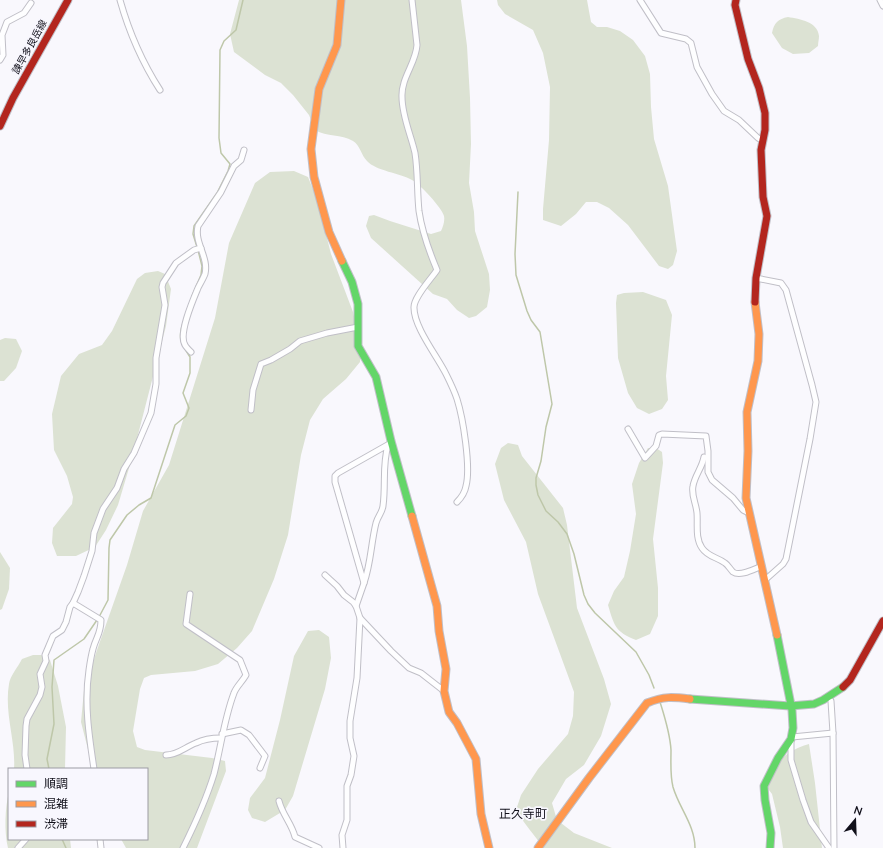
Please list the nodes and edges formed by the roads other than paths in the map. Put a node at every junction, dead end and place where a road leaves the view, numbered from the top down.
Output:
1 (68, 0) edge
2 (120, 0) edge
3 (341, 0) edge
4 (412, 0) edge
5 (640, 0) edge
6 (736, 0) edge
7 (880, 0) edge
8 (31, 3) dead end
9 (883, 6) edge
10 (0, 60) edge
11 (160, 90) dead end
12 (0, 126) edge
13 (762, 140) junction
14 (244, 150) dead end
15 (201, 248) junction
16 (756, 278) junction
17 (358, 327) junction
18 (191, 352) dead end
19 (251, 410) dead end
20 (628, 429) dead end
21 (390, 444) junction
22 (707, 445) junction
23 (697, 456) dead end
24 (704, 457) junction
25 (457, 502) dead end
26 (749, 513) junction
27 (762, 566) junction
28 (325, 575) dead end
29 (765, 580) junction
30 (364, 583) junction
31 (190, 594) dead end
32 (73, 603) junction
33 (356, 606) junction
34 (360, 618) junction
35 (883, 621) edge
36 (444, 691) junction
37 (831, 701) dead end
38 (790, 706) junction
39 (833, 733) junction
40 (221, 736) junction
41 (792, 738) junction
42 (166, 755) dead end
43 (27, 768) edge
44 (94, 768) edge
45 (260, 768) dead end
46 (279, 801) dead end
47 (25, 840) edge
48 (18, 848) edge
49 (183, 848) edge
50 (319, 848) edge
51 (343, 848) edge
52 (488, 848) edge
53 (538, 848) edge
54 (770, 848) edge
55 (829, 848) edge
56 (834, 848) edge

1 - 12 street, 諫早多良岳線
2 - 11 street
3 - 17 street
4 - 25 street
5 - 13 street
6 - 13 street
7 - 9 street
8 - 10 street
13 - 16 street
14 - 15 street
15 - 18 street
15 - 32 street
16 - 26 street
16 - 29 street
17 - 19 street
17 - 21 street
20 - 22 street
21 - 30 street
21 - 30 street
21 - 36 street
22 - 24 street
22 - 26 street
23 - 24 street
24 - 27 street
26 - 27 street
27 - 29 street
28 - 33 street
29 - 38 street
30 - 33 street
31 - 40 street
32 - 43 street
32 - 44 street
33 - 34 street
34 - 36 street
34 - 51 street
35 - 38 street
36 - 52 street
37 - 39 street
38 - 41 street
38 - 53 street
39 - 41 street
39 - 56 street
40 - 42 street
40 - 45 street
40 - 49 street
41 - 54 street
41 - 55 street
46 - 50 street
47 - 48 street

